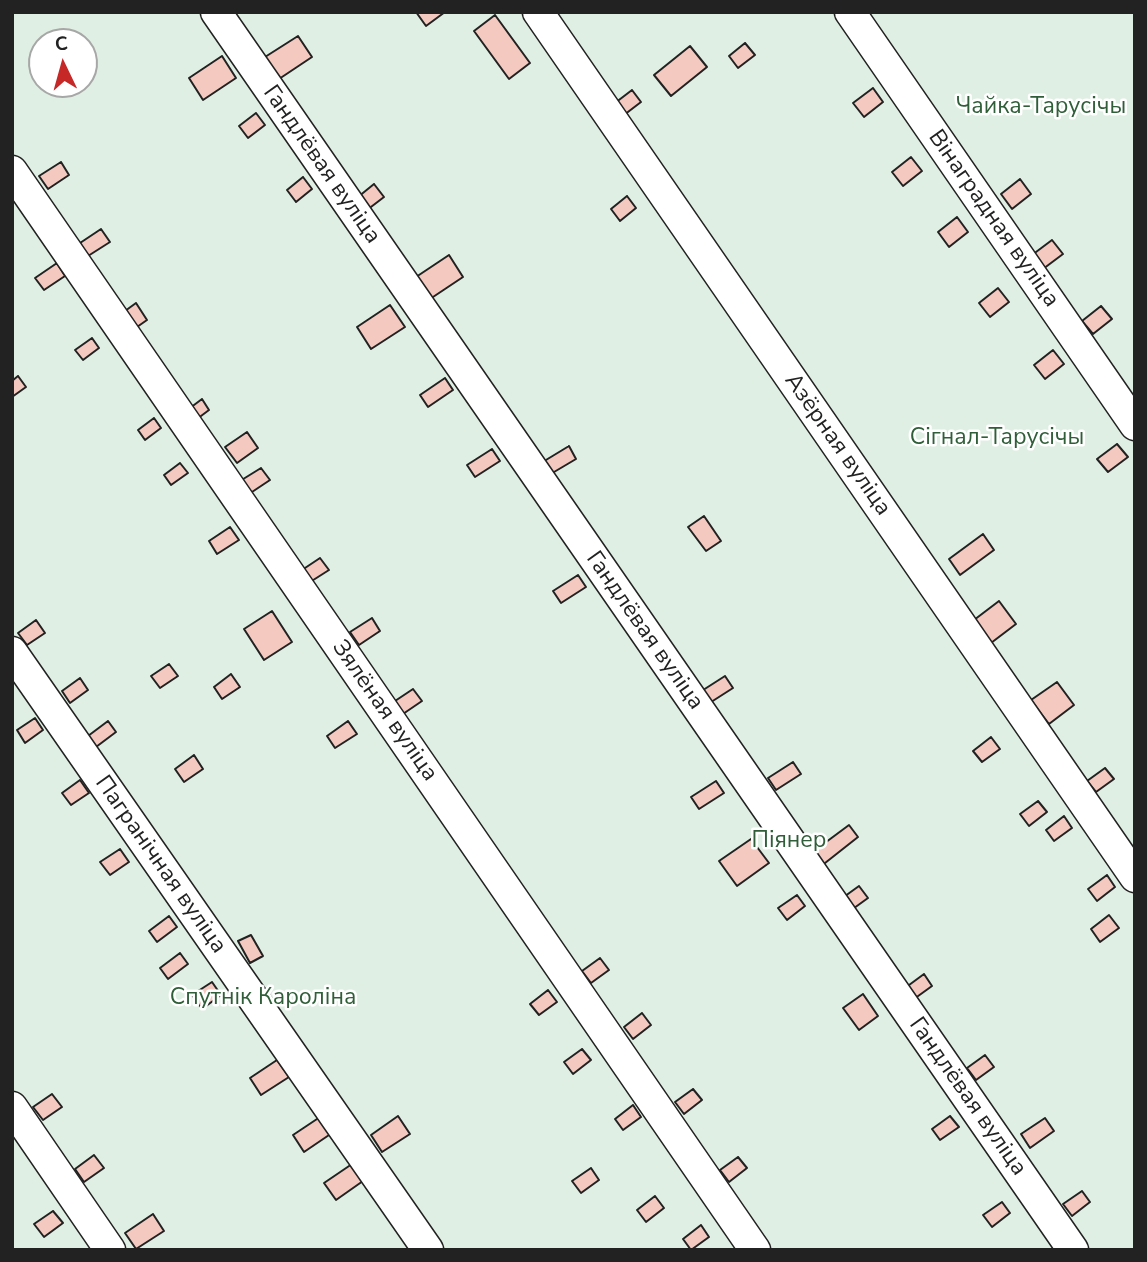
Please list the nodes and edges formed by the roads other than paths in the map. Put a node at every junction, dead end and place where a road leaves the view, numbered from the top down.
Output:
1 (216, 12) edge
2 (538, 12) edge
3 (850, 12) edge
4 (12, 171) edge
5 (1135, 425) edge
6 (12, 652) edge
7 (1135, 877) edge
8 (12, 1107) edge
9 (110, 1250) edge
10 (428, 1250) edge
11 (755, 1250) edge
12 (1073, 1250) edge

1 - 12 street, Гандлёвая вуліца
2 - 7 street, Азёрная вуліца
3 - 5 street, Вінаградная вуліца
4 - 11 street, Зялёная вуліца
6 - 10 street, Пагранічная вуліца
8 - 9 street

